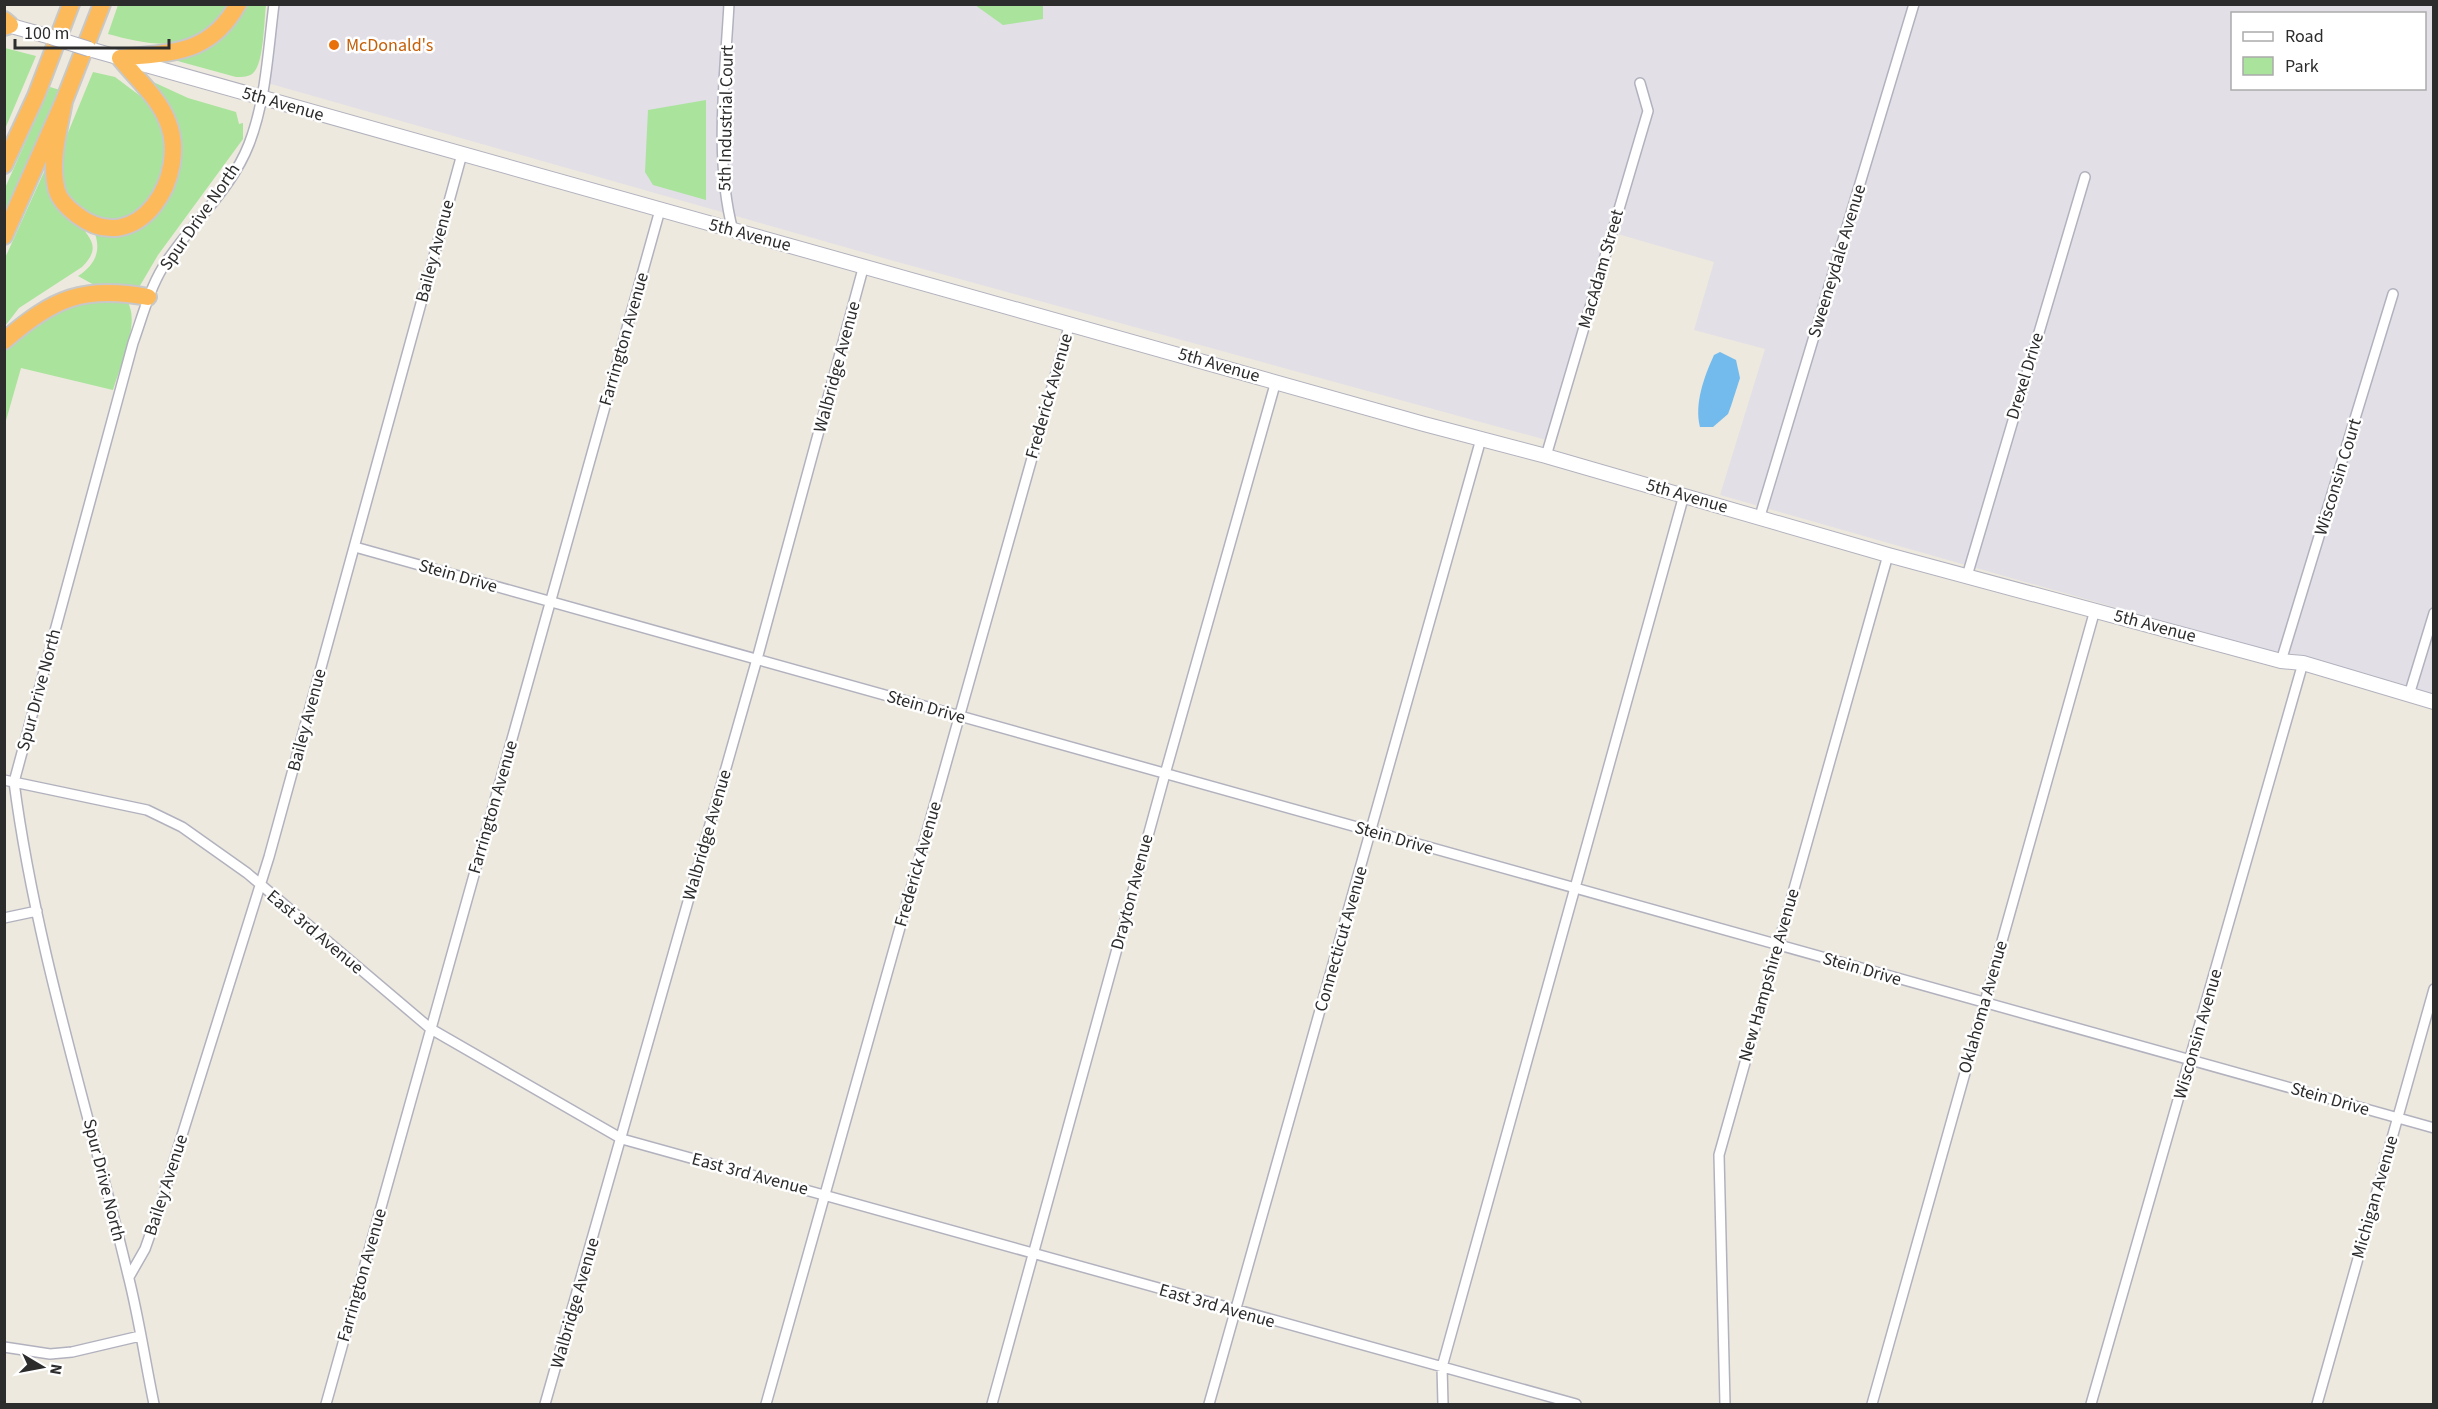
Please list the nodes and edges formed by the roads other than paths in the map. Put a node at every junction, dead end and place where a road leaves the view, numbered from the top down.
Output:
1 (102, 4) edge
2 (238, 4) edge
3 (274, 4) edge
4 (729, 4) edge
5 (1914, 4) edge
6 (69, 8) edge
7 (6, 24) edge
8 (120, 58) junction
9 (1640, 82) dead end
10 (36, 96) junction
11 (262, 98) junction
12 (64, 101) junction
13 (4, 140) edge
14 (462, 154) junction
15 (4, 165) edge
16 (2085, 177) dead end
17 (660, 210) junction
18 (733, 231) junction
19 (4, 236) edge
20 (864, 265) junction
21 (2393, 294) dead end
22 (148, 297) junction
23 (1070, 323) junction
24 (4, 341) edge
25 (1276, 381) junction
26 (1481, 439) junction
27 (1546, 456) junction
28 (1684, 495) junction
29 (1760, 516) junction
30 (355, 547) junction
31 (1888, 555) junction
32 (1967, 576) junction
33 (550, 603) junction
34 (2095, 610) junction
35 (2433, 613) edge
36 (757, 659) junction
37 (2281, 661) junction
38 (2303, 663) junction
39 (2409, 695) junction
40 (2433, 702) edge
41 (959, 716) junction
42 (1165, 774) junction
43 (9, 781) edge
44 (1372, 832) junction
45 (261, 885) junction
46 (1574, 889) junction
47 (37, 911) junction
48 (4, 918) edge
49 (1778, 946) junction
50 (2433, 989) edge
51 (1984, 1004) junction
52 (431, 1029) junction
53 (2190, 1061) junction
54 (2398, 1118) junction
55 (2433, 1128) edge
56 (622, 1139) junction
57 (826, 1195) junction
58 (1033, 1255) junction
59 (129, 1277) junction
60 (1235, 1310) junction
61 (141, 1336) junction
62 (4, 1347) edge
63 (1442, 1367) junction
64 (154, 1404) edge
65 (326, 1404) edge
66 (545, 1404) edge
67 (766, 1404) edge
68 (992, 1404) edge
69 (1209, 1404) edge
70 (1443, 1404) edge
71 (1576, 1404) edge
72 (1725, 1404) edge
73 (1872, 1404) edge
74 (2091, 1404) edge
75 (2317, 1404) edge

1 - 12 highway
2 - 8 highway
3 - 11 street, Spur Drive North
4 - 18 street, 5th Industrial Court
5 - 29 street, Sweeneydale Avenue
6 - 10 highway
7 - 8 main road, 5th Avenue, bridge
8 - 11 main road, 5th Avenue
8 - 12 highway
9 - 27 street, MacAdam Street
10 - 13 highway
10 - 15 highway
11 - 14 main road, 5th Avenue
11 - 22 street, Spur Drive North
12 - 19 highway
14 - 17 main road, 5th Avenue
14 - 30 street, Bailey Avenue
16 - 32 street, Drexel Drive
17 - 18 main road, 5th Avenue
17 - 33 street, Farrington Avenue
18 - 20 main road, 5th Avenue
20 - 23 main road, 5th Avenue
20 - 36 street, Walbridge Avenue
21 - 37 street, Wisconsin Court
22 - 24 highway
22 - 43 street, Spur Drive North
23 - 25 main road, 5th Avenue
23 - 41 street, Frederick Avenue
25 - 26 main road, 5th Avenue
25 - 42 street, Drayton Avenue
26 - 27 main road, 5th Avenue
26 - 44 street, Connecticut Avenue
27 - 28 main road, 5th Avenue
28 - 29 main road, 5th Avenue
28 - 46 street
29 - 31 main road, 5th Avenue
30 - 33 street, Stein Drive
30 - 45 street, Bailey Avenue
31 - 32 main road, 5th Avenue
31 - 49 street, New Hampshire Avenue
32 - 34 main road, 5th Avenue
33 - 36 street, Stein Drive
33 - 52 street, Farrington Avenue
34 - 37 main road, 5th Avenue
34 - 51 street, Oklahoma Avenue
35 - 39 street
36 - 41 street, Stein Drive
36 - 56 street, Walbridge Avenue
37 - 38 main road, 5th Avenue
38 - 39 main road, 5th Avenue
38 - 53 street, Wisconsin Avenue
39 - 40 main road, 5th Avenue
41 - 42 street, Stein Drive
41 - 57 street, Frederick Avenue
42 - 44 street, Stein Drive
42 - 58 street, Drayton Avenue
43 - 45 street, East 3rd Avenue
43 - 47 street, Spur Drive North
44 - 46 street, Stein Drive
44 - 60 street, Connecticut Avenue
45 - 52 street, East 3rd Avenue
45 - 59 street, Bailey Avenue
46 - 49 street, Stein Drive
46 - 63 street
47 - 48 street
47 - 59 street, Spur Drive North
49 - 51 street, Stein Drive
49 - 72 street, New Hampshire Avenue
50 - 54 street, Michigan Avenue
51 - 53 street, Stein Drive
51 - 73 street, Oklahoma Avenue
52 - 56 street, East 3rd Avenue
52 - 65 street, Farrington Avenue
53 - 54 street, Stein Drive
53 - 74 street, Wisconsin Avenue
54 - 55 street, Stein Drive
54 - 75 street, Michigan Avenue
56 - 57 street, East 3rd Avenue
56 - 66 street, Walbridge Avenue
57 - 58 street, East 3rd Avenue
57 - 67 street, Frederick Avenue
58 - 60 street, East 3rd Avenue
58 - 68 street, Drayton Avenue
59 - 61 street, Spur Drive North
60 - 63 street, East 3rd Avenue
60 - 69 street, Connecticut Avenue
61 - 62 street
61 - 64 street, Spur Drive North
63 - 70 street
63 - 71 street, East 3rd Avenue

